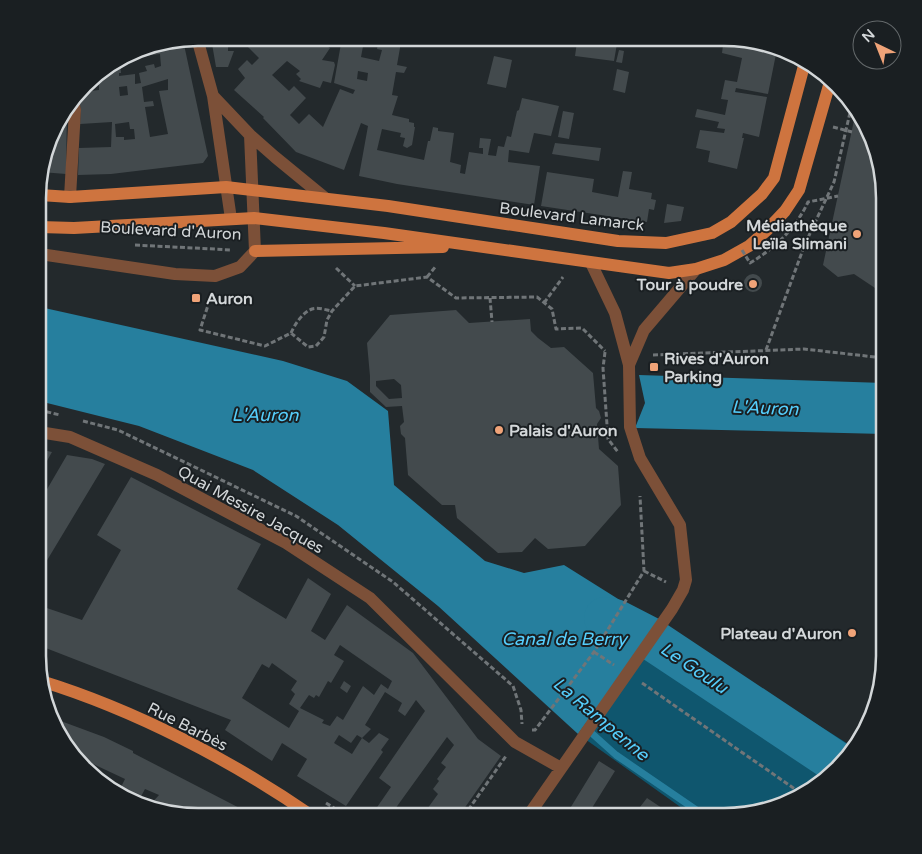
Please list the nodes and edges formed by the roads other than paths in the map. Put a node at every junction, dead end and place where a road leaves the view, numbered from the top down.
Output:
1 (199, 47) edge
2 (803, 69) edge
3 (828, 89) edge
4 (213, 96) junction
5 (75, 110) edge
6 (250, 135) junction
7 (226, 187) junction
8 (253, 190) junction
9 (46, 195) edge
10 (70, 197) junction
11 (324, 198) junction
12 (232, 218) junction
13 (254, 218) junction
14 (46, 226) edge
15 (478, 246) junction
16 (255, 251) junction
17 (46, 255) edge
18 (591, 263) junction
19 (696, 269) junction
20 (629, 365) junction
21 (47, 433) edge
22 (49, 683) edge
23 (560, 768) junction
24 (534, 807) edge
25 (300, 808) edge

1 - 4 street
2 - 11 main road, Boulevard Lamarck
3 - 19 main road
4 - 6 street
4 - 7 street
5 - 10 street
6 - 8 street
6 - 11 street
7 - 8 main road, Boulevard Lamarck
7 - 10 main road, Boulevard d'Auron
7 - 12 street
8 - 11 main road, Boulevard Lamarck
8 - 13 street
9 - 10 main road, Boulevard d'Auron
12 - 13 main road, Boulevard d'Auron
12 - 14 main road, Boulevard d'Auron
13 - 15 main road
13 - 16 street
15 - 16 main road
15 - 18 main road
16 - 17 street, Boulevard d'Auron
18 - 19 main road
18 - 20 street
19 - 20 street
20 - 23 street
21 - 23 street, Quai Messire Jacques
22 - 25 main road, Rue Barbès
23 - 24 street

